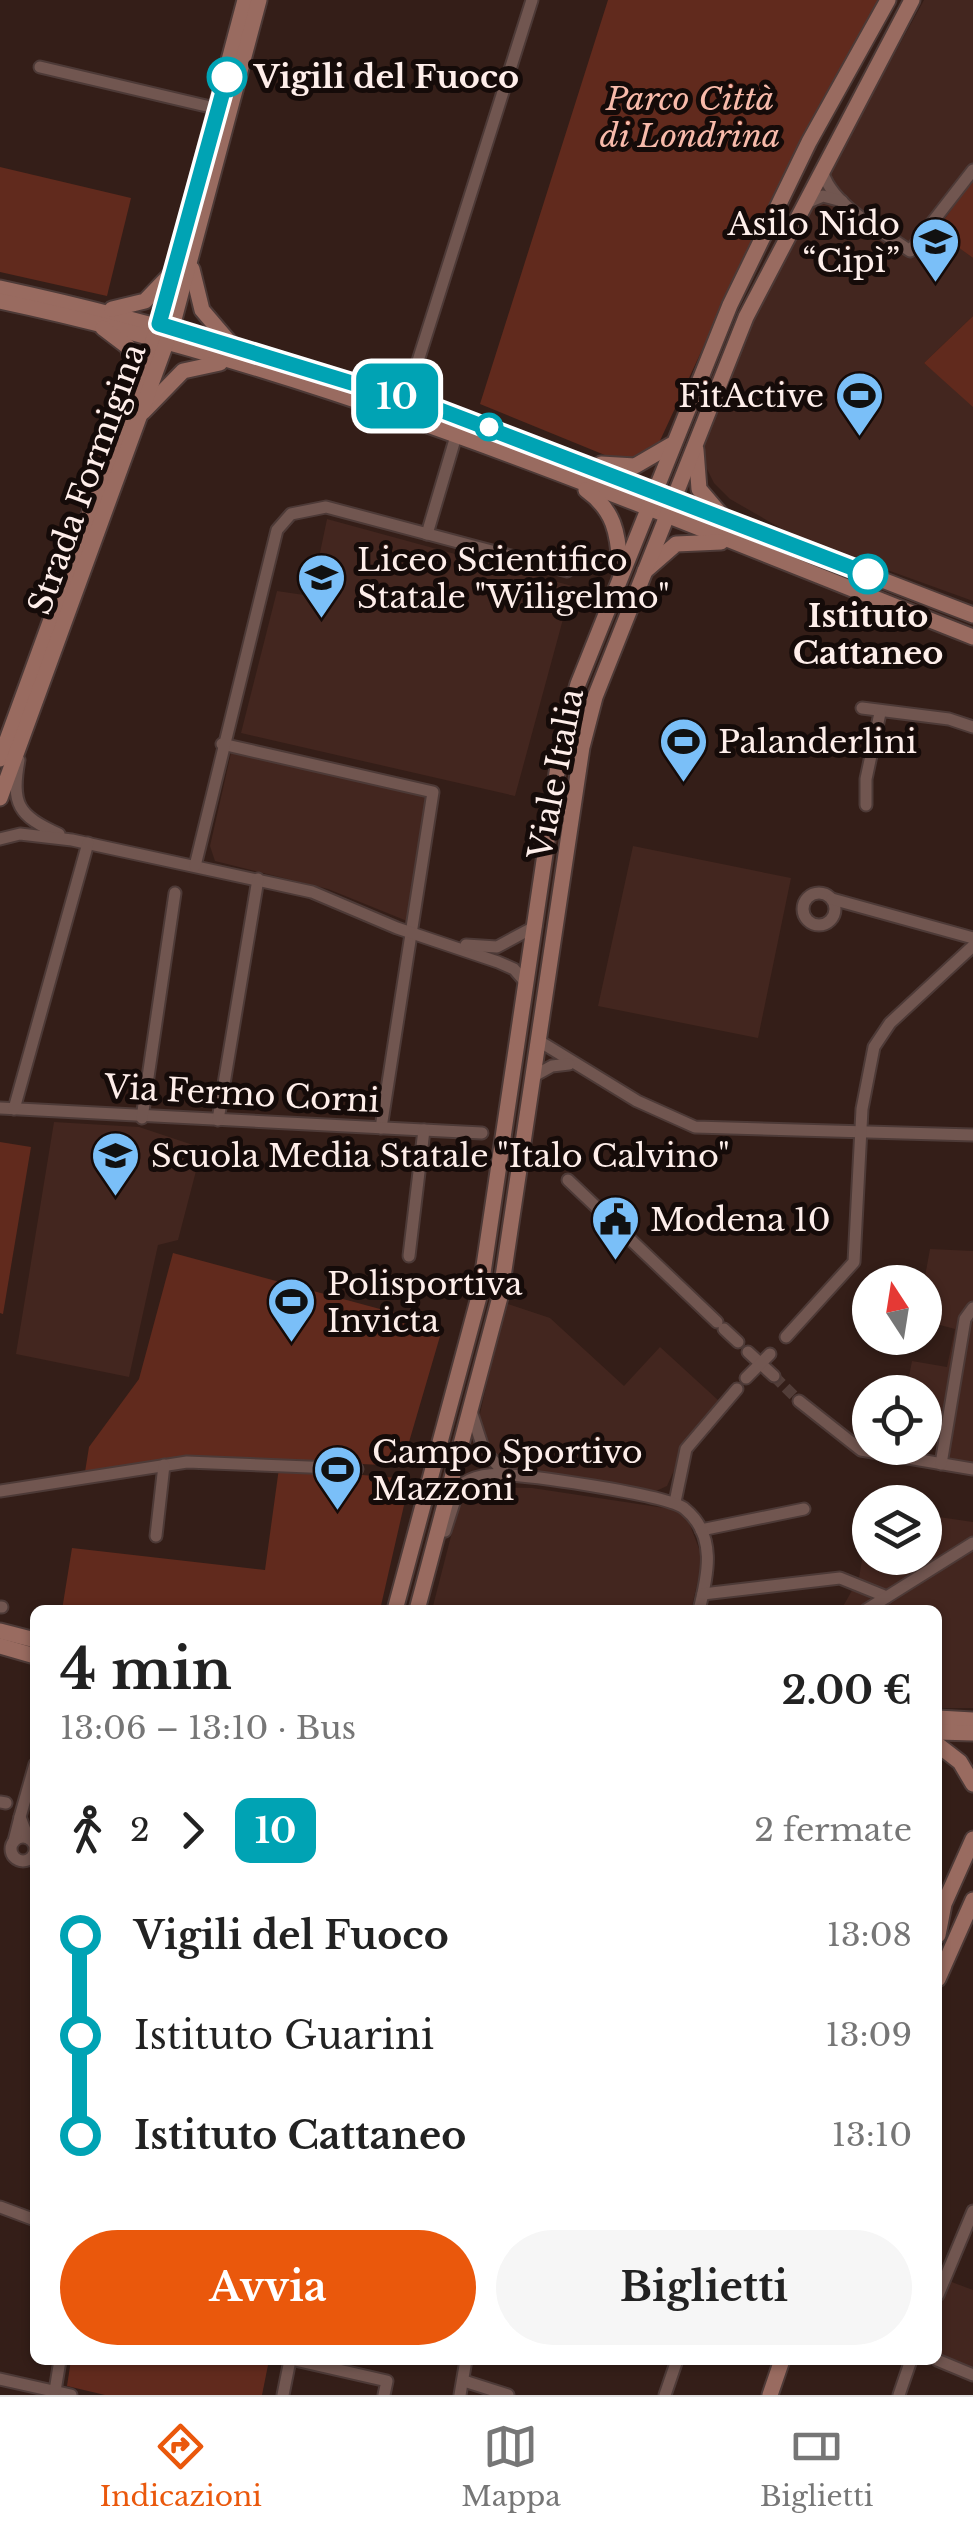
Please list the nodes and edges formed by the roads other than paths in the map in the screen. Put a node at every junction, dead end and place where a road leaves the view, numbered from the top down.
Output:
1 (245, 0) edge
2 (259, 0) edge
3 (532, 0) edge
4 (888, 0) edge
5 (912, 0) edge
6 (40, 67) dead end
7 (219, 108) junction
8 (822, 165) junction
9 (973, 170) edge
10 (842, 201) junction
11 (797, 213) junction
12 (192, 258) junction
13 (175, 266) junction
14 (0, 288) edge
15 (0, 302) edge
16 (97, 315) junction
17 (163, 332) junction
18 (231, 354) junction
19 (137, 385) junction
20 (406, 399) junction
21 (140, 415) junction
22 (475, 422) junction
23 (697, 433) junction
24 (456, 436) junction
25 (673, 444) junction
26 (592, 466) junction
27 (571, 479) junction
28 (653, 492) junction
29 (671, 499) junction
30 (646, 508) junction
31 (664, 516) junction
32 (730, 523) junction
33 (427, 534) junction
34 (744, 547) junction
35 (620, 569) junction
36 (567, 572) dead end
37 (639, 578) junction
38 (973, 614) edge
39 (973, 636) edge
40 (862, 708) dead end
41 (880, 713) junction
42 (973, 727) edge
43 (24, 739) junction
44 (222, 744) junction
45 (0, 759) edge
46 (0, 798) edge
47 (866, 805) dead end
48 (0, 838) edge
49 (72, 840) junction
50 (88, 843) junction
51 (195, 866) junction
52 (258, 879) junction
53 (175, 893) dead end
54 (832, 900) dead end
55 (536, 926) junction
56 (410, 933) junction
57 (973, 938) edge
58 (453, 944) junction
59 (973, 946) edge
60 (527, 984) junction
61 (540, 1041) junction
62 (573, 1064) junction
63 (534, 1076) junction
64 (0, 1108) edge
65 (14, 1108) junction
66 (142, 1118) junction
67 (218, 1120) junction
68 (381, 1128) junction
69 (424, 1130) junction
70 (860, 1132) junction
71 (482, 1133) dead end
72 (973, 1135) edge
73 (568, 1180) dead end
74 (410, 1256) dead end
75 (973, 1308) edge
76 (786, 1337) dead end
77 (765, 1359) junction
78 (774, 1376) tunnel mouth
79 (746, 1378) dead end
80 (737, 1388) dead end
81 (799, 1400) tunnel mouth
82 (470, 1409) junction
83 (852, 1443) edge
84 (942, 1464) joint
85 (164, 1465) junction
86 (357, 1469) dead end
87 (973, 1469) edge
88 (506, 1474) junction
89 (0, 1491) edge
90 (675, 1502) junction
91 (804, 1508) dead end
92 (701, 1530) junction
93 (156, 1536) dead end
94 (413, 1542) junction
95 (973, 1543) edge
96 (434, 1546) junction
97 (426, 1580) junction
98 (703, 1594) junction
99 (887, 1597) junction
100 (389, 1605) edge
101 (396, 1605) edge
102 (418, 1605) edge
103 (425, 1605) edge
104 (700, 1605) edge
105 (874, 1605) edge
106 (0, 1631) edge
107 (30, 1639) edge
108 (0, 1646) edge
109 (30, 1655) edge
110 (942, 1718) edge
111 (973, 1720) edge
112 (942, 1732) edge
113 (973, 1733) edge
114 (942, 1748) edge
115 (30, 1782) edge
116 (973, 1784) edge
117 (973, 1839) edge
118 (28, 1844) edge
119 (973, 1860) edge
120 (973, 1900) edge
121 (942, 1914) edge
122 (942, 1926) edge
123 (942, 1970) edge
124 (0, 2206) edge
125 (973, 2210) edge
126 (30, 2218) edge
127 (942, 2284) edge
128 (942, 2362) edge
129 (59, 2365) edge
130 (291, 2365) edge
131 (316, 2365) edge
132 (466, 2365) edge
133 (675, 2365) edge
134 (780, 2365) edge
135 (909, 2365) edge
136 (973, 2375) edge
137 (0, 2379) edge
138 (464, 2381) junction
139 (56, 2391) junction
140 (71, 2395) edge
141 (282, 2395) edge
142 (384, 2395) edge
143 (460, 2395) edge
144 (508, 2395) edge
145 (665, 2395) edge
146 (770, 2395) edge
147 (900, 2395) edge

1 - 7 street, Strada Formigina
2 - 12 street, Strada Formigina
3 - 20 street
4 - 25 street
5 - 8 street, Viale Italia
6 - 7 street
7 - 13 street, Strada Formigina
8 - 10 street
8 - 11 street, Viale Italia
9 - 10 street
10 - 11 street
11 - 23 street, Viale Italia
12 - 17 street, Strada Formigina
12 - 18 street
13 - 16 street
13 - 17 street, Strada Formigina
14 - 16 street
15 - 16 street
16 - 17 street
16 - 19 street
17 - 18 street
17 - 19 street, Strada Formigina
17 - 21 street, Strada Formigina
18 - 20 street
18 - 21 street
18 - 24 street
19 - 45 street, Strada Formigina
20 - 22 street
21 - 43 street, Strada Formigina
22 - 24 street
22 - 26 street
23 - 29 street, Viale Italia
23 - 32 street
24 - 27 street
24 - 33 street
25 - 26 street
25 - 28 street, Viale Italia
26 - 28 street
27 - 30 street
27 - 35 street
28 - 29 street
28 - 30 street, Viale Italia
29 - 31 street, Viale Italia
29 - 32 street
30 - 31 street
30 - 35 street, Viale Italia
31 - 34 street
31 - 37 street, Viale Italia
32 - 38 street
33 - 36 street
33 - 44 street
34 - 37 street
34 - 39 street
35 - 55 street, Viale Italia
37 - 61 street, Viale Italia
40 - 41 street
41 - 42 street
41 - 47 street
43 - 46 street, Strada Formigina
43 - 49 street
44 - 51 street
44 - 56 street
48 - 49 street
49 - 50 street
50 - 51 street
50 - 65 street
51 - 52 street
52 - 56 street
52 - 67 street
53 - 66 street
54 - 57 street
55 - 58 street
55 - 60 street, Viale Italia
56 - 58 street
56 - 68 street
58 - 60 street
59 - 70 street
60 - 94 street, Viale Italia
61 - 62 street
61 - 63 street, Viale Italia
62 - 63 street
62 - 70 street
63 - 82 street, Viale Italia
64 - 65 street, Via Fermo Corni
65 - 66 street, Via Fermo Corni
66 - 67 street, Via Fermo Corni
67 - 68 street, Via Fermo Corni
68 - 69 street, Via Fermo Corni
69 - 71 street, Via Fermo Corni
69 - 74 street
70 - 72 street
70 - 76 street
73 - 77 street
75 - 84 street
77 - 78 street
77 - 79 street
80 - 90 street
81 - 83 street
82 - 88 street
82 - 96 street, Viale Italia
84 - 87 street
85 - 86 street
85 - 89 street
85 - 93 street
88 - 90 street
88 - 96 street
90 - 92 street
91 - 92 street
92 - 98 street
94 - 100 street
94 - 101 street
95 - 99 street
96 - 97 street, Viale Italia
97 - 102 street, Viale Italia
97 - 103 street
98 - 99 street
98 - 104 street
99 - 105 street
106 - 107 street
108 - 109 street
110 - 111 street
112 - 113 street
114 - 116 street
115 - 118 street
117 - 121 street
119 - 122 street
120 - 123 street
124 - 126 street
125 - 127 street
128 - 136 street
129 - 139 street
130 - 141 street
131 - 142 street
132 - 138 street
133 - 145 street
134 - 146 street
135 - 147 street
137 - 139 street
138 - 143 street
138 - 144 street
139 - 140 street

